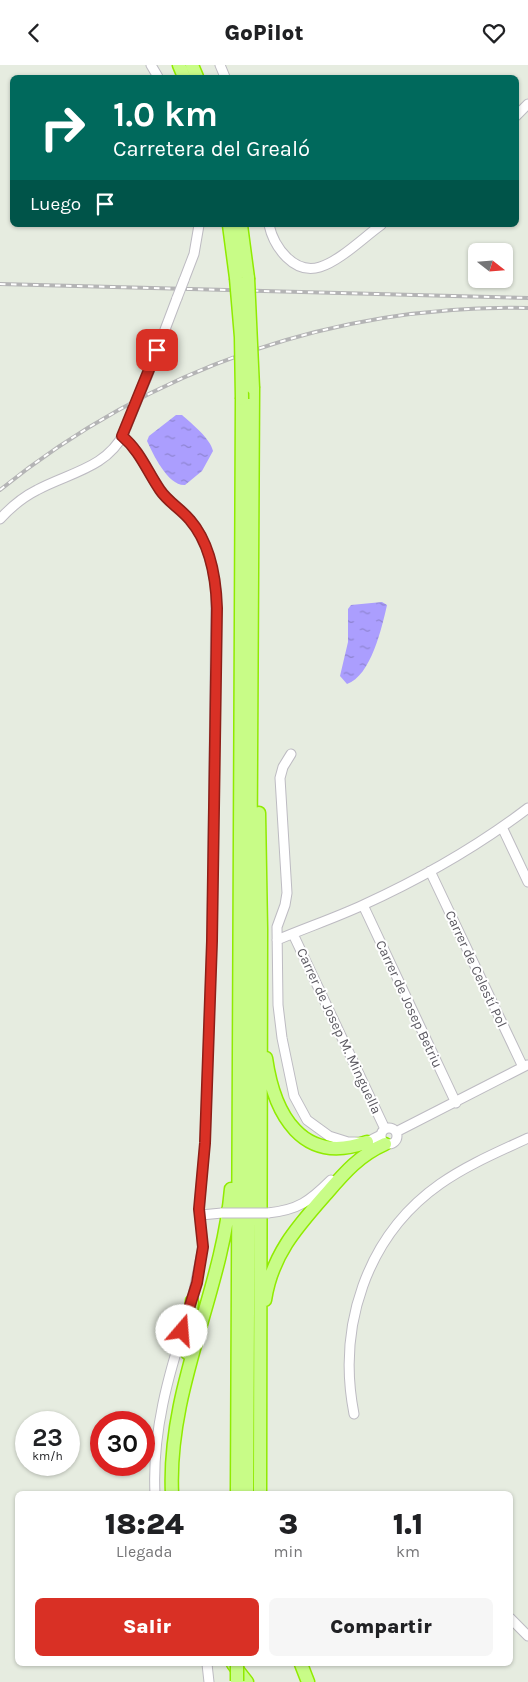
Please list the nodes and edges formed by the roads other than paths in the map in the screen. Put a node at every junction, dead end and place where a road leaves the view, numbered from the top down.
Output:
1 (528, 104) edge
2 (519, 113) edge
3 (199, 227) edge
4 (229, 227) edge
5 (241, 227) edge
6 (270, 227) edge
7 (378, 227) edge
8 (242, 278) junction
9 (124, 432) junction
10 (0, 519) edge
11 (252, 564) junction
12 (291, 754) dead end
13 (528, 808) edge
14 (502, 827) junction
15 (430, 871) junction
16 (261, 877) junction
17 (528, 882) edge
18 (362, 905) junction
19 (293, 934) junction
20 (277, 940) junction
21 (526, 1066) edge
22 (239, 1075) junction
23 (456, 1103) junction
24 (396, 1132) junction
25 (383, 1137) junction
26 (528, 1138) edge
27 (368, 1142) junction
28 (201, 1215) junction
29 (192, 1301) junction
30 (184, 1388) junction
31 (259, 1389) junction
32 (354, 1414) dead end
33 (156, 1491) edge
34 (172, 1491) edge
35 (236, 1491) edge
36 (247, 1491) edge
37 (260, 1491) edge
38 (513, 1622) edge
39 (528, 1636) edge
40 (207, 1666) edge
41 (302, 1666) edge
42 (210, 1682) edge
43 (308, 1682) edge

1 - 2 street
3 - 9 street, bridge
4 - 8 highway
5 - 8 highway
6 - 7 street
8 - 11 highway, bridge
8 - 22 highway, bridge
9 - 10 street
9 - 28 street
11 - 16 highway
11 - 36 highway
12 - 20 street
13 - 14 street
14 - 15 street
14 - 17 street
15 - 18 street
15 - 21 street, Carrer de Celestí Pol
16 - 27 highway
16 - 31 highway
18 - 19 street
18 - 23 street, Carrer de Josep Betriu
19 - 20 street
19 - 25 street, Carrer de Josep M. Minguella
20 - 27 street
21 - 23 street
22 - 30 highway
22 - 35 highway
23 - 24 street
24 - 25 street
24 - 25 street
25 - 27 street
25 - 28 street, bridge
25 - 31 highway
26 - 32 street
28 - 29 street
29 - 30 highway
29 - 33 street
30 - 34 highway
31 - 37 highway
38 - 39 street
40 - 42 street
41 - 43 highway

